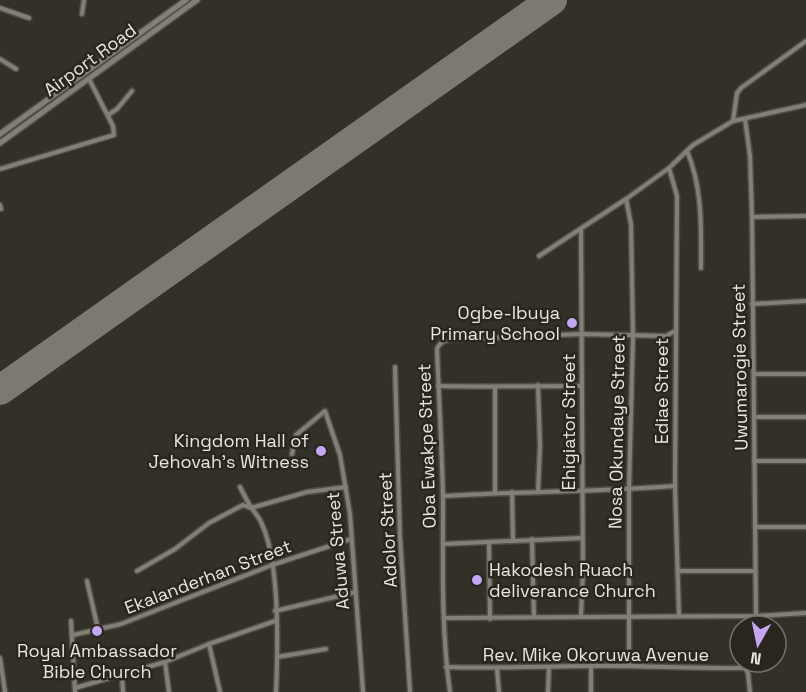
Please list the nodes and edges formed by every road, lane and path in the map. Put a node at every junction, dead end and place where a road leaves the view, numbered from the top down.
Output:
1 (84, 0) edge
2 (185, 0) edge
3 (197, 0) edge
4 (0, 8) edge
5 (82, 14) dead end
6 (28, 18) dead end
7 (806, 42) edge
8 (114, 57) junction
9 (0, 59) edge
10 (16, 69) dead end
11 (89, 79) junction
12 (132, 91) dead end
13 (806, 105) edge
14 (108, 116) junction
15 (745, 119) junction
16 (733, 121) junction
17 (0, 134) edge
18 (0, 143) edge
19 (687, 151) junction
20 (669, 168) junction
21 (0, 169) edge
22 (626, 199) junction
23 (806, 216) edge
24 (752, 217) junction
25 (581, 229) junction
26 (539, 256) dead end
27 (701, 268) dead end
28 (806, 301) edge
29 (752, 304) junction
30 (675, 331) junction
31 (582, 334) junction
32 (633, 336) junction
33 (395, 367) dead end
34 (754, 374) junction
35 (806, 374) edge
36 (538, 385) junction
37 (438, 386) junction
38 (581, 386) junction
39 (495, 388) junction
40 (754, 417) junction
41 (806, 417) edge
42 (292, 454) dead end
43 (754, 461) junction
44 (806, 461) edge
45 (675, 486) junction
46 (240, 487) dead end
47 (346, 487) junction
48 (583, 490) junction
49 (629, 490) junction
50 (512, 492) junction
51 (538, 492) junction
52 (495, 493) junction
53 (443, 496) junction
54 (251, 508) junction
55 (755, 527) junction
56 (806, 527) edge
57 (582, 538) junction
58 (351, 539) junction
59 (532, 539) junction
60 (513, 540) junction
61 (489, 542) junction
62 (443, 544) junction
63 (272, 565) junction
64 (137, 570) dead end
65 (678, 571) junction
66 (754, 571) junction
67 (87, 581) dead end
68 (356, 592) junction
69 (276, 611) junction
70 (806, 613) edge
71 (756, 614) edge
72 (788, 614) edge
73 (679, 615) junction
74 (581, 616) junction
75 (630, 616) junction
76 (728, 616) edge
77 (534, 617) junction
78 (444, 618) junction
79 (490, 619) junction
80 (71, 621) dead end
81 (275, 621) junction
82 (98, 629) junction
83 (73, 636) junction
84 (209, 644) junction
85 (326, 649) dead end
86 (277, 657) junction
87 (0, 658) edge
88 (165, 662) junction
89 (591, 666) junction
90 (629, 666) junction
91 (447, 667) junction
92 (549, 668) junction
93 (497, 669) junction
94 (122, 675) junction
95 (75, 690) edge
96 (5, 692) edge
97 (123, 692) edge
98 (169, 692) edge
99 (220, 692) edge
100 (276, 692) edge
101 (363, 692) edge
102 (410, 692) edge
103 (450, 692) edge
104 (499, 692) edge
105 (548, 692) edge
106 (591, 692) edge
107 (750, 692) edge

1 - 5 street
2 - 8 main road, Airport Road
3 - 8 main road, Airport Road
4 - 6 street
7 - 16 street
8 - 11 main road, Airport Road
8 - 17 main road, Airport Road
9 - 10 street
11 - 14 street
11 - 18 main road, Airport Road
12 - 14 street
13 - 15 street
14 - 21 street
15 - 16 street
15 - 24 street, Uwumarogie Street
16 - 19 street
19 - 20 street
19 - 27 street
20 - 22 street
20 - 30 street, Ediae Street
22 - 25 street
22 - 32 street, Nosa Okundaye Street
23 - 24 street
24 - 29 street, Uwumarogie Street
25 - 26 street
25 - 31 street, Ehigiator Street
28 - 29 street
29 - 34 street, Uwumarogie Street
30 - 32 street
30 - 45 street, Ediae Street
31 - 32 street
31 - 37 street, Oba Ewakpe Street
31 - 38 street, Ehigiator Street
32 - 49 street, Nosa Okundaye Street
33 - 102 street, Adolor Street
34 - 35 street
34 - 40 street, Uwumarogie Street
36 - 38 street
36 - 39 street
36 - 51 street
37 - 39 street
37 - 53 street, Oba Ewakpe Street
38 - 48 street, Ehigiator Street
39 - 52 street
40 - 41 street
40 - 43 street, Uwumarogie Street
42 - 47 street, Aduwa Street
43 - 44 street
43 - 55 street, Uwumarogie Street
45 - 49 street
45 - 65 street, Ediae Street
46 - 54 street
47 - 54 street
47 - 58 street, Aduwa Street
48 - 49 street
48 - 51 street
48 - 57 street, Ehigiator Street
49 - 75 street, Nosa Okundaye Street
50 - 51 street
50 - 52 street
50 - 60 street
52 - 53 street
53 - 62 street, Oba Ewakpe Street
54 - 63 street
54 - 64 street
55 - 56 street
55 - 66 street, Uwumarogie Street
57 - 59 street
57 - 74 street, Ehigiator Street
58 - 63 street, Ekalanderhan Street
58 - 68 street, Aduwa Street
59 - 60 street
59 - 77 street
60 - 61 street
61 - 62 street
61 - 79 street
62 - 78 street, Oba Ewakpe Street
63 - 69 street
63 - 82 street, Ekalanderhan Street
65 - 66 street
65 - 73 street, Ediae Street
66 - 71 street, Uwumarogie Street
67 - 82 street
68 - 69 street
68 - 101 street, Aduwa Street
69 - 81 street
70 - 72 street
73 - 75 street
73 - 76 street
74 - 75 street
74 - 77 street
75 - 90 street, Nosa Okundaye Street
77 - 79 street
78 - 79 street
78 - 91 street, Oba Ewakpe Street
80 - 83 street
81 - 84 street
81 - 86 street
82 - 83 street, Ekalanderhan Street
83 - 95 street
84 - 88 street
84 - 99 street
85 - 86 street
86 - 100 street
87 - 96 street
88 - 94 street
88 - 98 street
89 - 90 street, Rev. Mike Okoruwa Avenue
89 - 92 street, Rev. Mike Okoruwa Avenue
89 - 106 street
90 - 107 street, Rev. Mike Okoruwa Avenue
91 - 93 street, Rev. Mike Okoruwa Avenue
91 - 103 street, Oba Ewakpe Street
92 - 93 street, Rev. Mike Okoruwa Avenue
92 - 105 street
93 - 104 street
94 - 95 street
94 - 97 street

